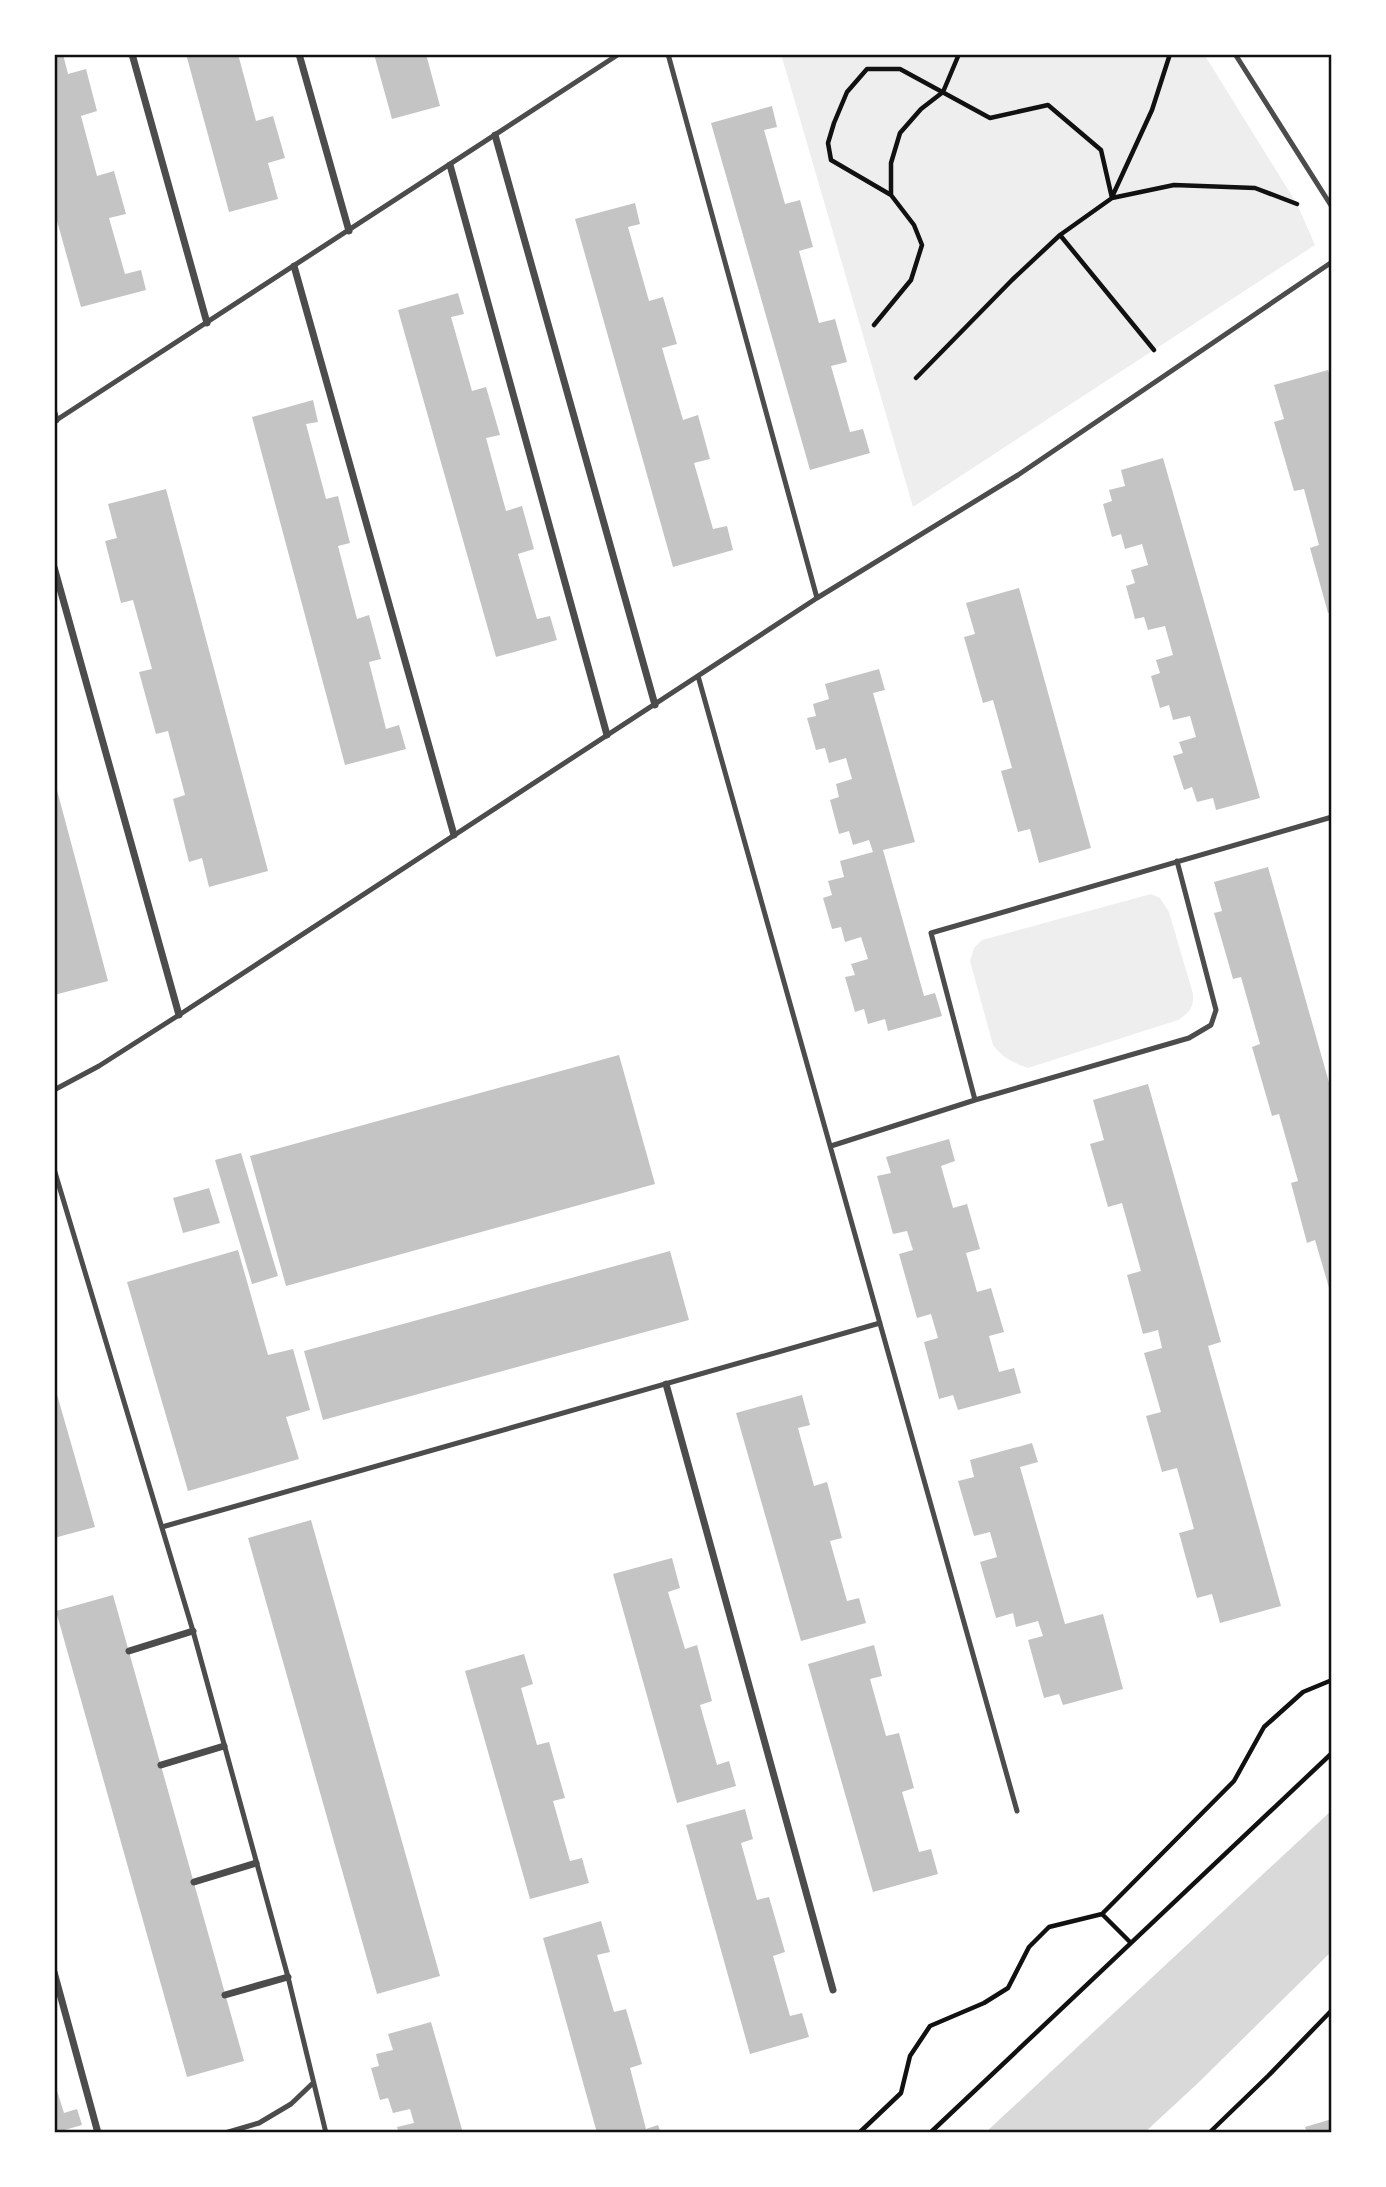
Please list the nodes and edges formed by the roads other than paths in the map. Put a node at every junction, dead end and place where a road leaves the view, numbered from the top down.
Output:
1 (132, 54) edge
2 (299, 54) edge
3 (619, 54) edge
4 (668, 54) edge
5 (1234, 54) edge
6 (495, 135) junction
7 (450, 165) junction
8 (1332, 207) edge
9 (349, 231) junction
10 (1332, 262) edge
11 (294, 266) junction
12 (207, 323) junction
13 (55, 418) edge
14 (54, 567) edge
15 (817, 598) junction
16 (698, 676) junction
17 (655, 705) junction
18 (607, 735) junction
19 (1332, 817) edge
20 (454, 835) junction
21 (1177, 861) junction
22 (179, 1015) junction
23 (54, 1090) edge
24 (975, 1100) junction
25 (831, 1146) junction
26 (54, 1169) edge
27 (880, 1323) junction
28 (666, 1384) junction
29 (162, 1527) junction
30 (192, 1631) junction
31 (128, 1651) dead end
32 (224, 1746) junction
33 (161, 1765) dead end
34 (1017, 1811) dead end
35 (256, 1863) junction
36 (194, 1882) dead end
37 (54, 1972) edge
38 (288, 1977) junction
39 (833, 1990) dead end
40 (225, 1995) dead end
41 (313, 2083) junction
42 (98, 2133) edge
43 (225, 2133) edge
44 (326, 2133) edge

1 - 12 street
2 - 9 street
3 - 6 lane
4 - 15 lane
5 - 8 lane
6 - 7 lane
6 - 17 street
7 - 9 lane
7 - 18 street
9 - 11 lane
10 - 15 lane
11 - 12 lane
11 - 20 street
12 - 13 lane
14 - 22 street
15 - 16 lane
16 - 17 lane
16 - 25 lane
17 - 18 lane
18 - 20 lane
19 - 21 lane
20 - 22 lane
21 - 24 lane
21 - 24 lane
22 - 23 lane
24 - 25 lane
25 - 27 lane
26 - 29 lane
27 - 28 lane
27 - 34 lane
28 - 29 lane
28 - 39 street
29 - 30 lane
30 - 31 street
30 - 32 lane
32 - 33 street
32 - 35 lane
35 - 36 street
35 - 38 lane
37 - 42 street
38 - 40 street
38 - 41 lane
41 - 43 lane
41 - 44 lane

